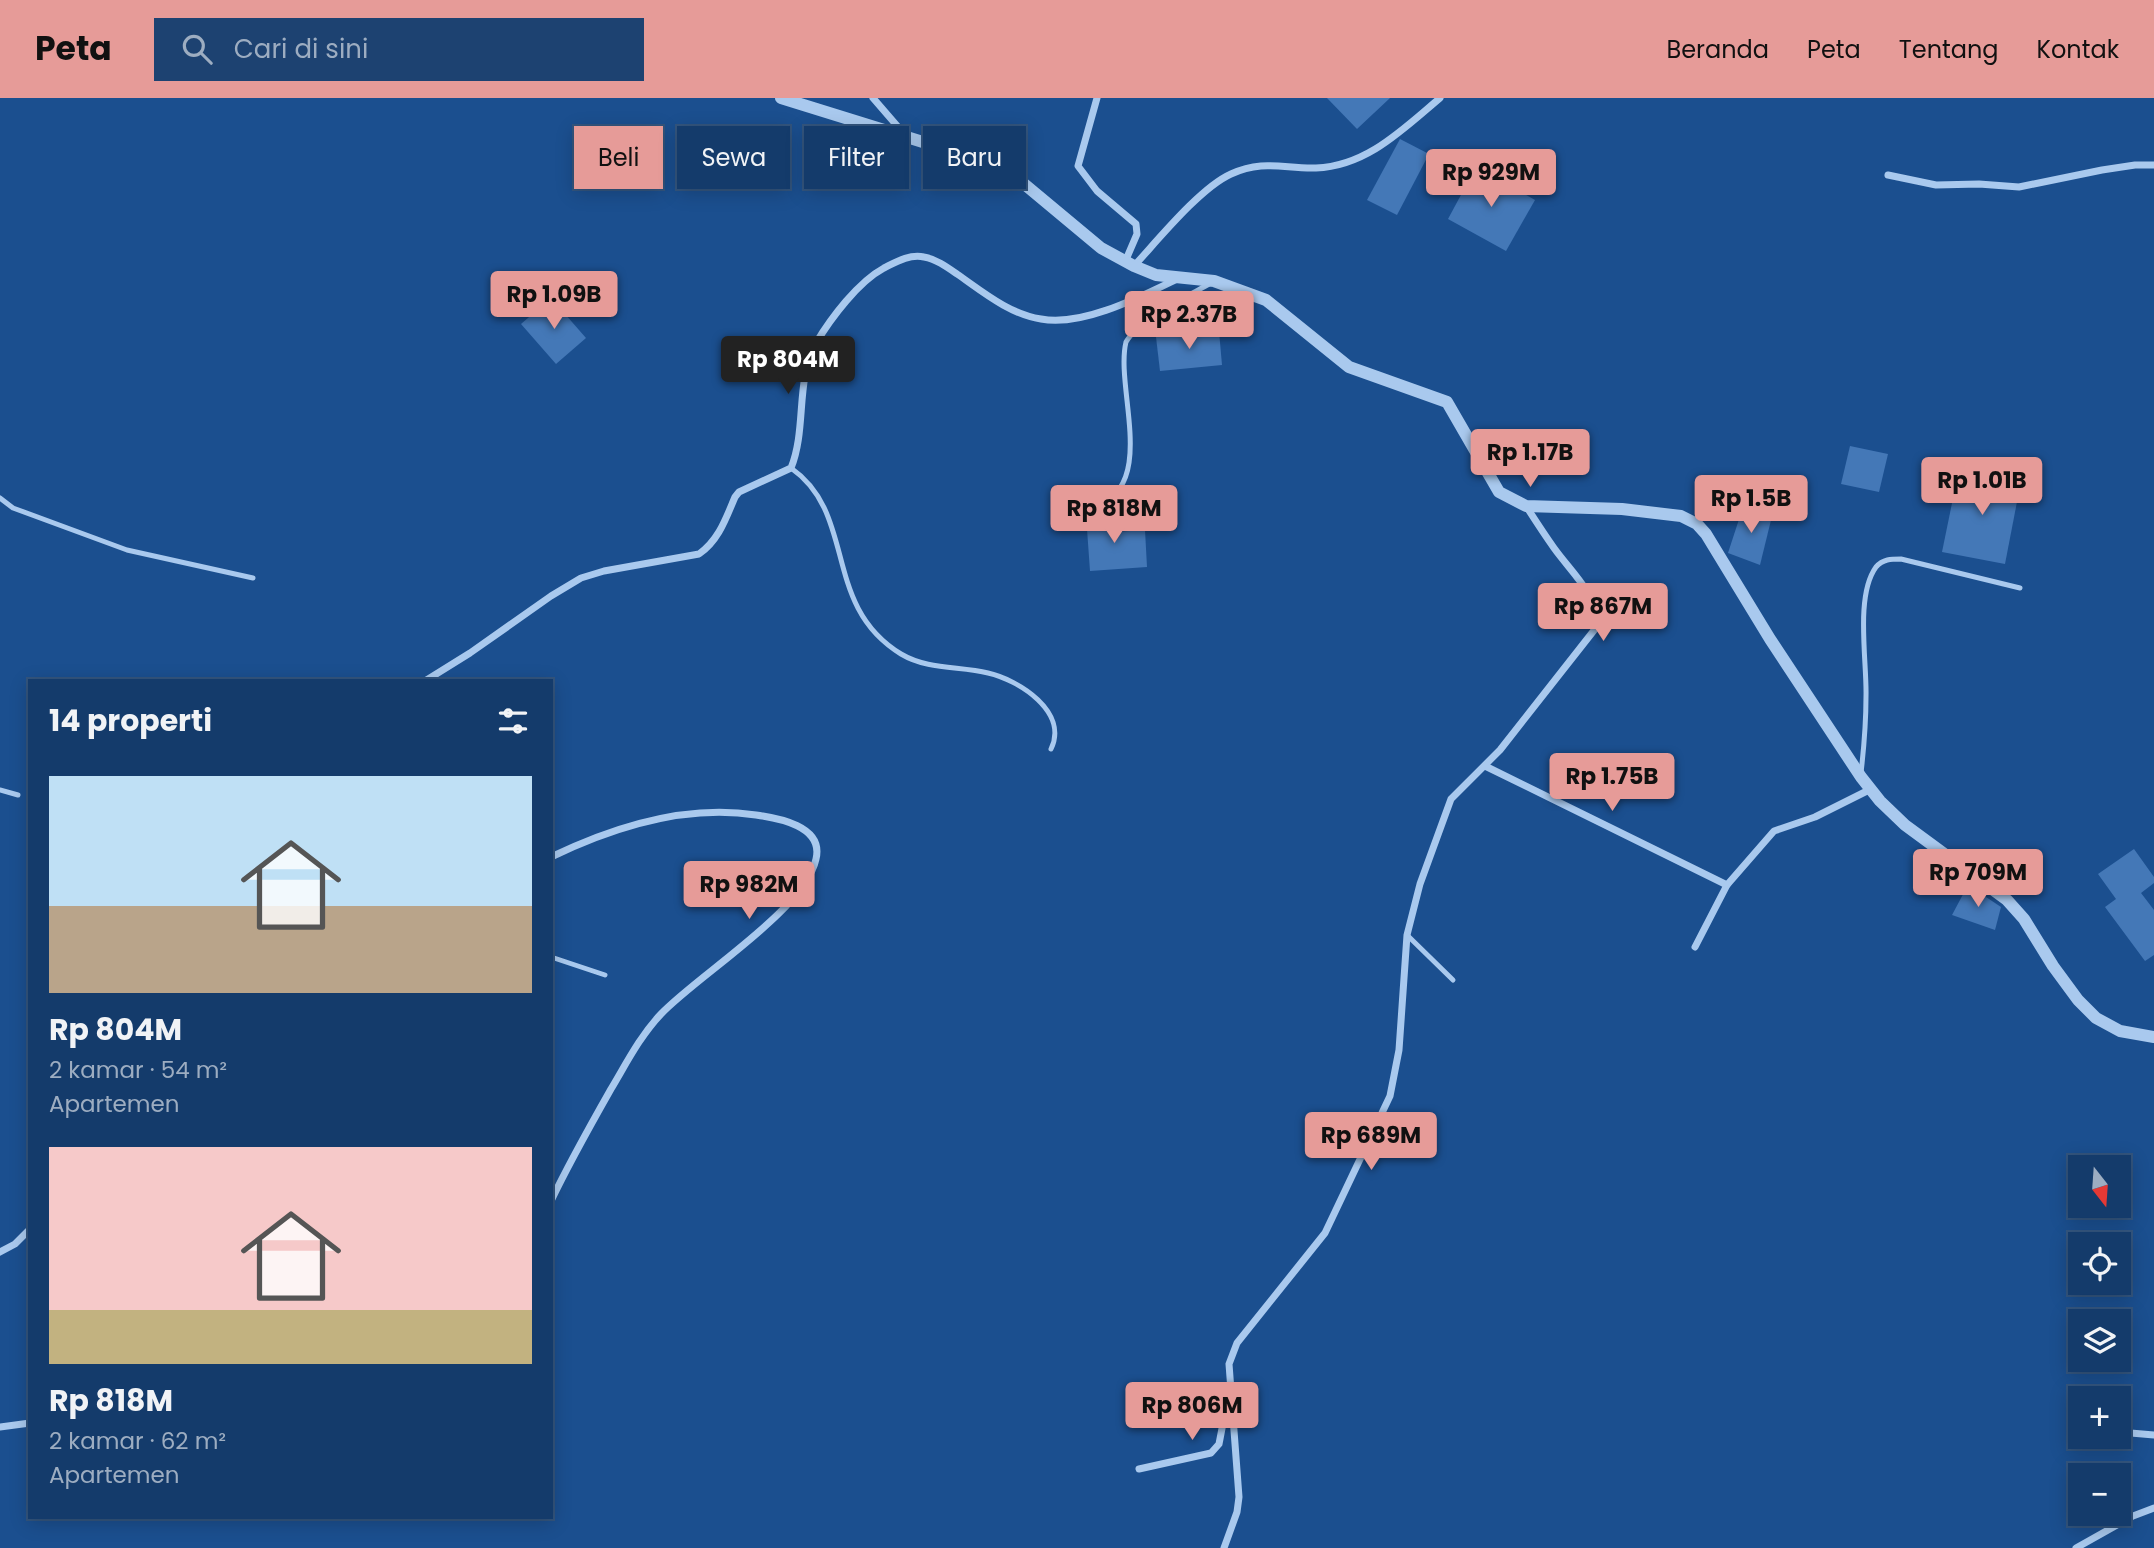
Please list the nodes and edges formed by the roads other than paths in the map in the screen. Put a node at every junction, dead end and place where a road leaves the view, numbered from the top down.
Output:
1 (781, 98) edge
2 (873, 98) edge
3 (1097, 98) edge
4 (1440, 98) edge
5 (870, 126) edge
6 (898, 126) edge
7 (909, 138) edge
8 (2154, 166) edge
9 (1888, 175) dead end
10 (1129, 264) junction
11 (1181, 278) junction
12 (1214, 281) junction
13 (791, 468) junction
14 (1060, 497) dead end
15 (0, 498) edge
16 (1526, 506) junction
17 (253, 578) dead end
18 (2020, 588) dead end
19 (428, 679) edge
20 (1051, 749) dead end
21 (1485, 766) junction
22 (1861, 777) junction
23 (1871, 789) junction
24 (0, 790) edge
25 (18, 795) dead end
26 (553, 856) edge
27 (1727, 885) junction
28 (1407, 935) junction
29 (1695, 947) dead end
30 (553, 958) edge
31 (605, 975) dead end
32 (1453, 981) dead end
33 (2154, 1037) edge
34 (553, 1197) edge
35 (28, 1231) edge
36 (0, 1252) edge
37 (1231, 1405) junction
38 (28, 1423) edge
39 (0, 1427) edge
40 (2131, 1433) edge
41 (2154, 1435) edge
42 (1139, 1469) dead end
43 (2154, 1508) edge
44 (1224, 1548) edge
45 (2076, 1548) edge

1 - 5 street
2 - 6 street
3 - 10 street
4 - 10 street
7 - 10 street
8 - 9 street
10 - 11 street
11 - 12 street
11 - 13 street
12 - 14 lane
12 - 16 street
13 - 19 street
13 - 20 lane
15 - 17 lane
16 - 21 street
16 - 22 street
18 - 22 lane
21 - 27 street
21 - 28 street
22 - 23 street
23 - 27 street
23 - 33 street
24 - 25 lane
26 - 34 street
27 - 29 street
28 - 32 lane
28 - 37 street
30 - 31 lane
35 - 36 street
37 - 42 street
37 - 44 street
38 - 39 street
40 - 41 street
43 - 45 street

